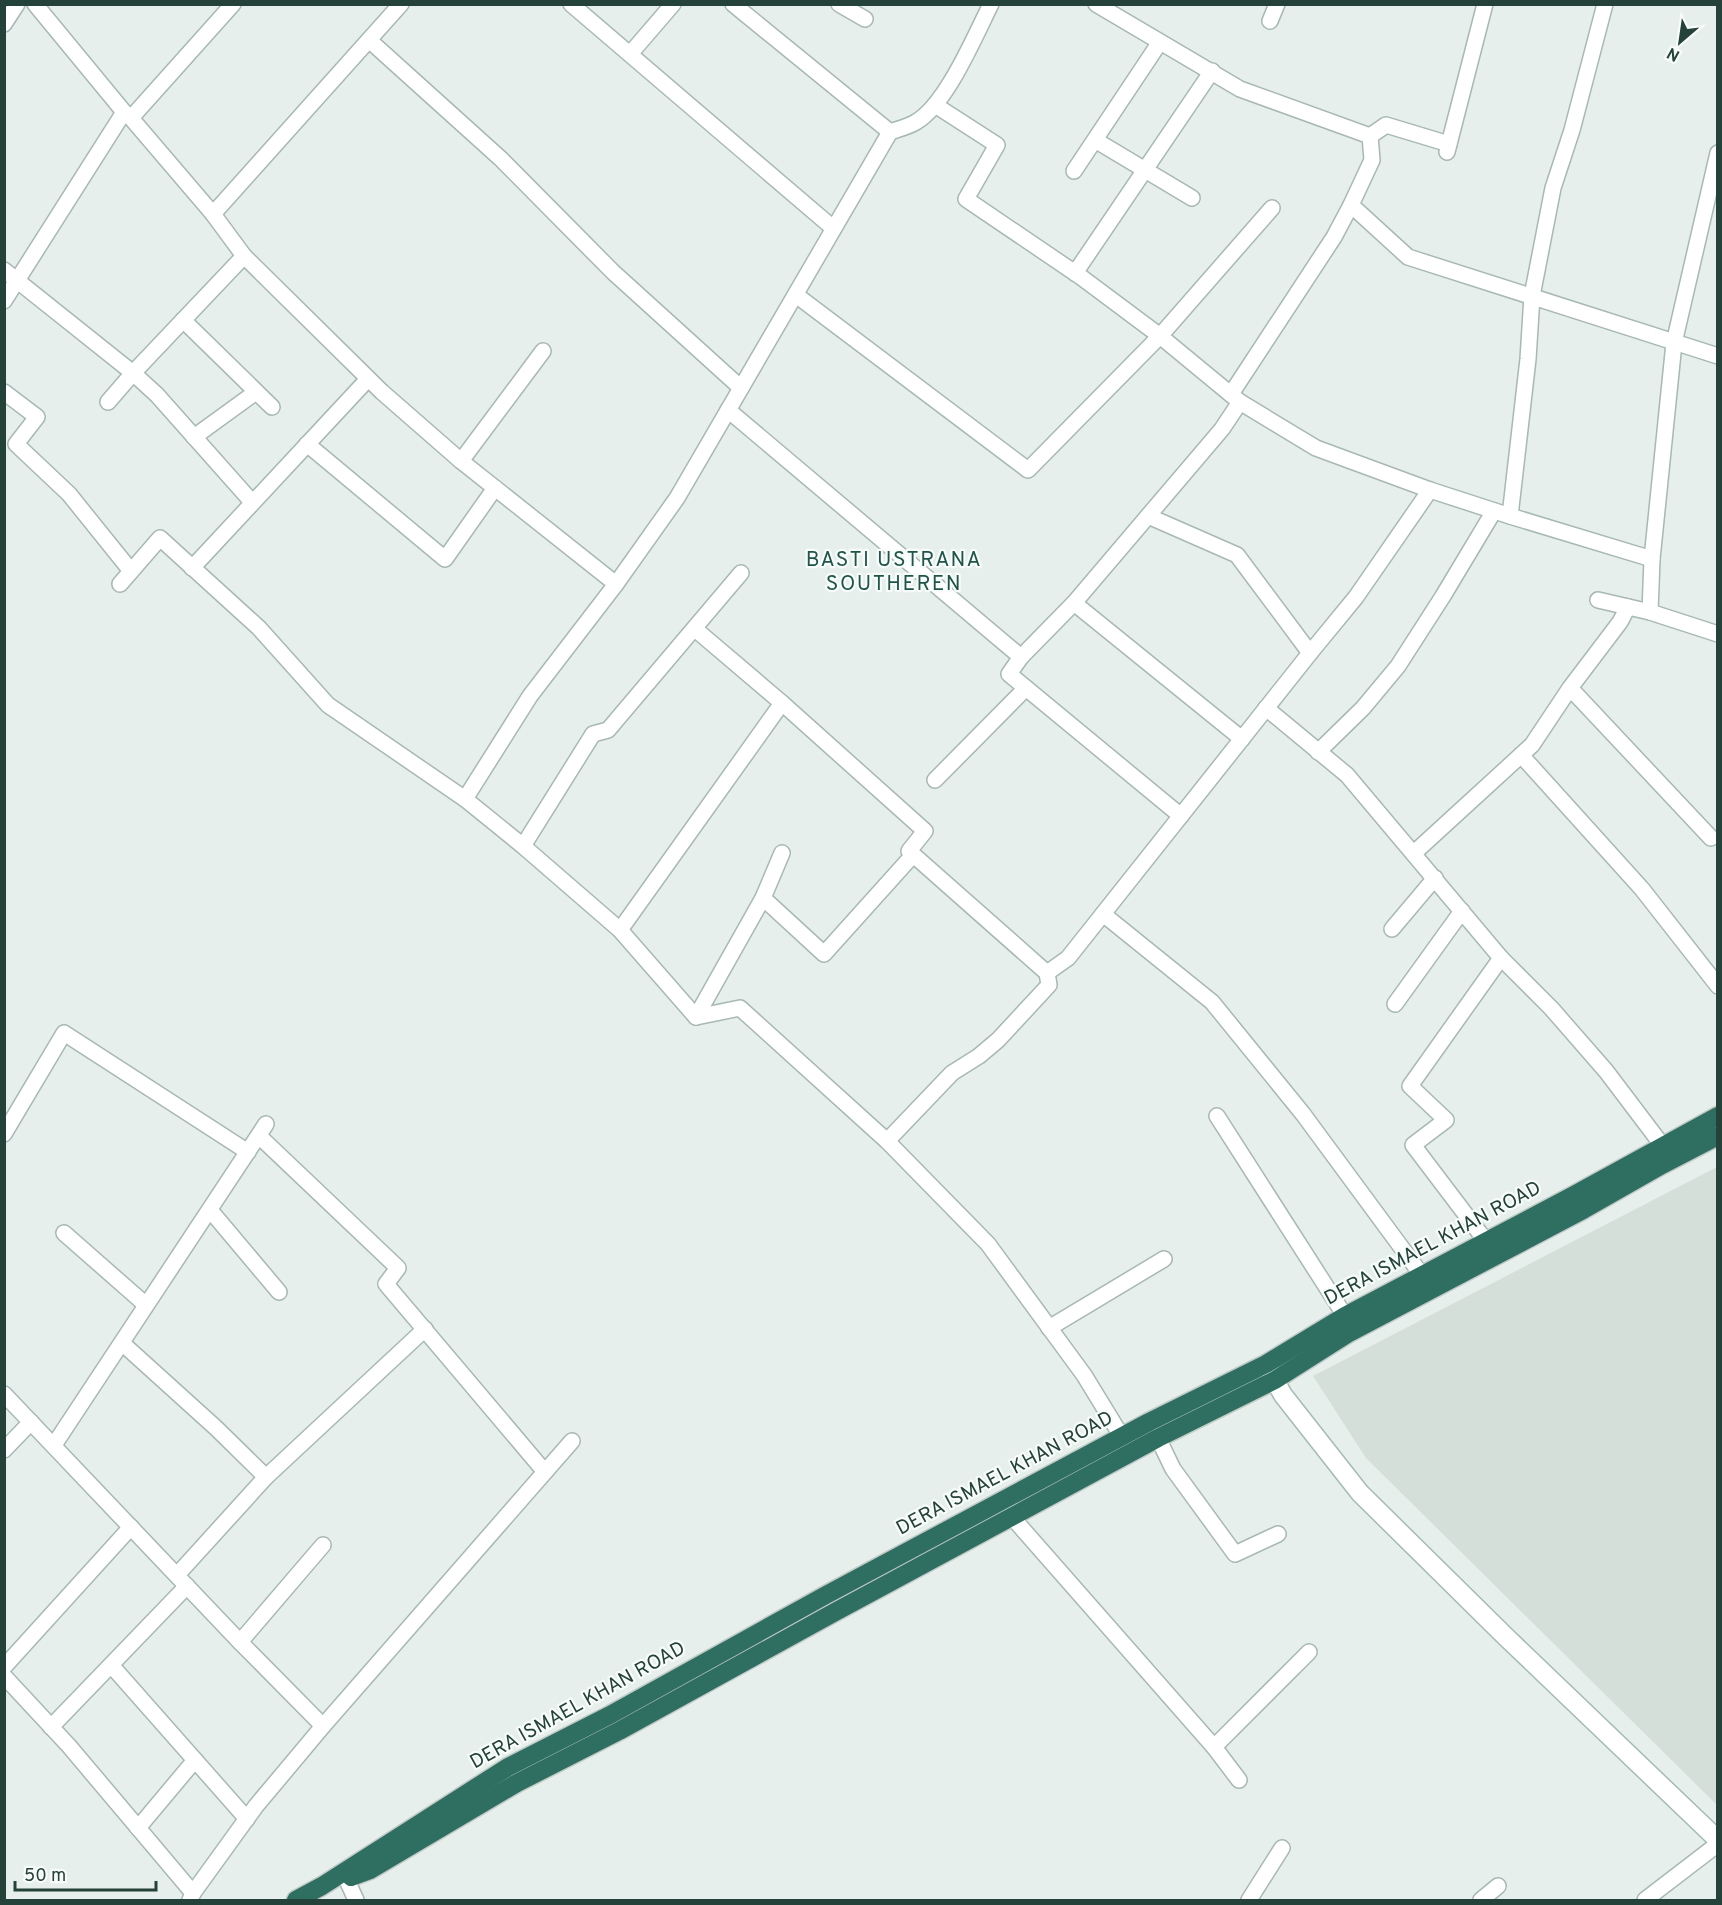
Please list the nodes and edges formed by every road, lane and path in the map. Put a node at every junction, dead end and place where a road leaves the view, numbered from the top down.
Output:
1 (17, 4) edge
2 (233, 4) edge
3 (401, 4) edge
4 (570, 4) edge
5 (673, 4) edge
6 (733, 4) edge
7 (839, 4) edge
8 (991, 4) edge
9 (1096, 4) edge
10 (1277, 4) edge
11 (1485, 4) edge
12 (1605, 4) edge
13 (37, 5) edge
14 (865, 20) dead end
15 (1270, 21) dead end
16 (4, 24) edge
17 (369, 40) junction
18 (1160, 42) junction
19 (630, 54) junction
20 (1212, 71) junction
21 (935, 105) junction
22 (127, 115) junction
23 (890, 132) junction
24 (1370, 136) junction
25 (1095, 140) junction
26 (1718, 153) edge
27 (1074, 171) dead end
28 (1145, 171) junction
29 (1192, 198) dead end
30 (1351, 205) junction
31 (1272, 208) dead end
32 (213, 214) junction
33 (833, 228) junction
34 (244, 256) junction
35 (4, 270) edge
36 (1076, 273) junction
37 (18, 280) junction
38 (796, 295) junction
39 (1532, 296) junction
40 (4, 301) edge
41 (183, 320) junction
42 (1160, 336) junction
43 (1674, 343) junction
44 (543, 351) dead end
45 (1718, 357) edge
46 (133, 373) junction
47 (368, 379) junction
48 (741, 388) junction
49 (4, 392) edge
50 (256, 392) junction
51 (1235, 398) junction
52 (108, 402) dead end
53 (272, 407) dead end
54 (728, 410) junction
55 (194, 438) junction
56 (307, 444) junction
57 (461, 461) junction
58 (495, 488) junction
59 (1430, 490) junction
60 (252, 502) junction
61 (1494, 511) junction
62 (1148, 516) junction
63 (1510, 516) junction
64 (1652, 559) junction
65 (192, 568) junction
66 (131, 571) junction
67 (741, 573) dead end
68 (120, 584) dead end
69 (616, 584) junction
70 (1598, 600) dead end
71 (1074, 603) junction
72 (1628, 607) junction
73 (1650, 612) junction
74 (695, 628) junction
75 (1718, 634) edge
76 (1310, 652) junction
77 (1021, 657) junction
78 (1026, 688) junction
79 (1570, 688) junction
80 (782, 703) junction
81 (1266, 708) junction
82 (1242, 740) junction
83 (1318, 752) junction
84 (1521, 755) junction
85 (935, 780) dead end
86 (465, 799) junction
87 (1181, 816) junction
88 (1711, 838) dead end
89 (523, 846) junction
90 (782, 853) dead end
91 (1414, 853) junction
92 (913, 855) junction
93 (1435, 878) junction
94 (763, 898) junction
95 (1462, 911) junction
96 (1103, 914) junction
97 (1392, 929) dead end
98 (620, 930) junction
99 (1502, 958) junction
100 (1047, 973) junction
101 (1718, 986) edge
102 (1395, 1004) dead end
103 (696, 1017) junction
104 (1217, 1116) dead end
105 (1718, 1116) edge
106 (4, 1134) edge
107 (1718, 1136) edge
108 (887, 1141) junction
109 (1662, 1145) junction
110 (248, 1152) junction
111 (210, 1210) junction
112 (64, 1233) dead end
113 (1485, 1240) junction
114 (1164, 1259) dead end
115 (1421, 1274) junction
116 (279, 1292) dead end
117 (146, 1305) junction
118 (1345, 1316) junction
119 (1049, 1328) junction
120 (425, 1329) junction
121 (122, 1343) junction
122 (1271, 1372) junction
123 (4, 1394) edge
124 (31, 1422) junction
125 (1122, 1437) junction
126 (1158, 1438) junction
127 (572, 1441) dead end
128 (54, 1444) junction
129 (4, 1450) edge
130 (545, 1472) junction
131 (266, 1477) junction
132 (1012, 1517) junction
133 (131, 1527) junction
134 (1278, 1534) dead end
135 (323, 1545) dead end
136 (182, 1580) junction
137 (240, 1642) junction
138 (1309, 1652) dead end
139 (111, 1665) junction
140 (4, 1667) edge
141 (4, 1676) edge
142 (323, 1726) junction
143 (51, 1727) junction
144 (1214, 1748) junction
145 (195, 1760) junction
146 (1239, 1780) dead end
147 (247, 1819) junction
148 (138, 1828) junction
149 (1718, 1842) edge
150 (1282, 1848) dead end
151 (346, 1878) junction
152 (322, 1886) junction
153 (1498, 1886) dead end
154 (192, 1897) edge
155 (296, 1900) edge
156 (356, 1900) edge
157 (1249, 1900) edge
158 (1481, 1900) edge
159 (1645, 1900) edge

1 - 16 street
2 - 22 street
3 - 17 street
4 - 19 street
5 - 19 street
6 - 23 street
7 - 14 street
8 - 21 street
9 - 18 street
10 - 15 street
11 - 24 street
12 - 39 street
13 - 22 street
17 - 32 street
17 - 48 street
18 - 20 street
18 - 25 street
19 - 33 street
20 - 24 street
20 - 28 street
21 - 23 street
21 - 36 street
22 - 32 street
22 - 37 street
23 - 33 street
24 - 30 street
25 - 27 street
25 - 28 street
26 - 43 street
28 - 29 street
28 - 36 street
30 - 39 street
30 - 51 street
31 - 42 street
32 - 34 street
33 - 38 street
34 - 41 street
34 - 47 street
35 - 37 street
36 - 42 street
37 - 40 street
37 - 46 street
38 - 42 street
38 - 48 street
39 - 43 street
39 - 63 street
41 - 46 street
41 - 50 street
42 - 51 street
43 - 45 street
43 - 64 street
44 - 57 street
46 - 52 street
46 - 55 street
47 - 56 street
47 - 57 street
48 - 54 street
49 - 66 street
50 - 53 street
50 - 55 street
51 - 59 street
51 - 62 street
54 - 69 street
54 - 77 street
55 - 60 street
56 - 58 street
56 - 60 street
57 - 58 street
58 - 69 street
59 - 61 street
59 - 76 street
60 - 65 street
61 - 63 street
61 - 83 street
62 - 71 street
62 - 76 street
63 - 64 street
64 - 73 street
65 - 66 street
65 - 86 street
66 - 68 street
67 - 74 street
69 - 86 street
70 - 72 street
71 - 77 street
71 - 82 street
72 - 73 street
72 - 79 street
73 - 75 street
74 - 80 street
74 - 89 street
76 - 81 street
77 - 78 street
78 - 85 street
78 - 87 street
79 - 84 street
79 - 88 street
80 - 92 street
80 - 98 street
81 - 82 street
81 - 83 street
82 - 87 street
83 - 91 street
84 - 91 street
84 - 101 street
86 - 89 street
87 - 96 street
89 - 98 street
90 - 94 street
91 - 93 street
92 - 94 street
92 - 100 street
93 - 95 street
93 - 97 street
94 - 103 street
95 - 99 street
95 - 102 street
96 - 100 street
96 - 115 street
98 - 103 street
99 - 109 street
99 - 113 street
100 - 108 street
103 - 108 street
104 - 118 street
105 - 109 highway, DERA ISMAEL KHAN ROAD
106 - 110 street
107 - 122 highway, DERA ISMAEL KHAN ROAD
108 - 119 street
109 - 113 highway, DERA ISMAEL KHAN ROAD
110 - 111 street
110 - 120 street
111 - 116 street
111 - 117 street
112 - 117 street
113 - 115 highway, DERA ISMAEL KHAN ROAD
114 - 119 street
115 - 118 highway, DERA ISMAEL KHAN ROAD
117 - 121 street
118 - 122 highway, DERA ISMAEL KHAN ROAD
119 - 125 street
120 - 130 street
120 - 131 street
121 - 128 street
121 - 131 street
122 - 125 highway, DERA ISMAEL KHAN ROAD
122 - 126 highway, DERA ISMAEL KHAN ROAD
122 - 149 street
123 - 124 street
124 - 128 street
124 - 129 street
125 - 152 highway, DERA ISMAEL KHAN ROAD
126 - 132 highway, DERA ISMAEL KHAN ROAD
126 - 134 street
127 - 130 street
128 - 133 street
130 - 142 street
131 - 136 street
132 - 144 street
132 - 151 highway, DERA ISMAEL KHAN ROAD
133 - 136 street
133 - 140 street
135 - 137 street
136 - 137 street
136 - 139 street
137 - 142 street
138 - 144 street
139 - 143 street
139 - 145 street
141 - 143 street
142 - 147 street
143 - 148 street
144 - 146 street
145 - 147 street
145 - 148 street
147 - 154 street
148 - 154 street
149 - 159 street
150 - 157 street
151 - 152 highway, DERA ISMAEL KHAN ROAD
151 - 156 street
152 - 155 highway, DERA ISMAEL KHAN ROAD
153 - 158 street

